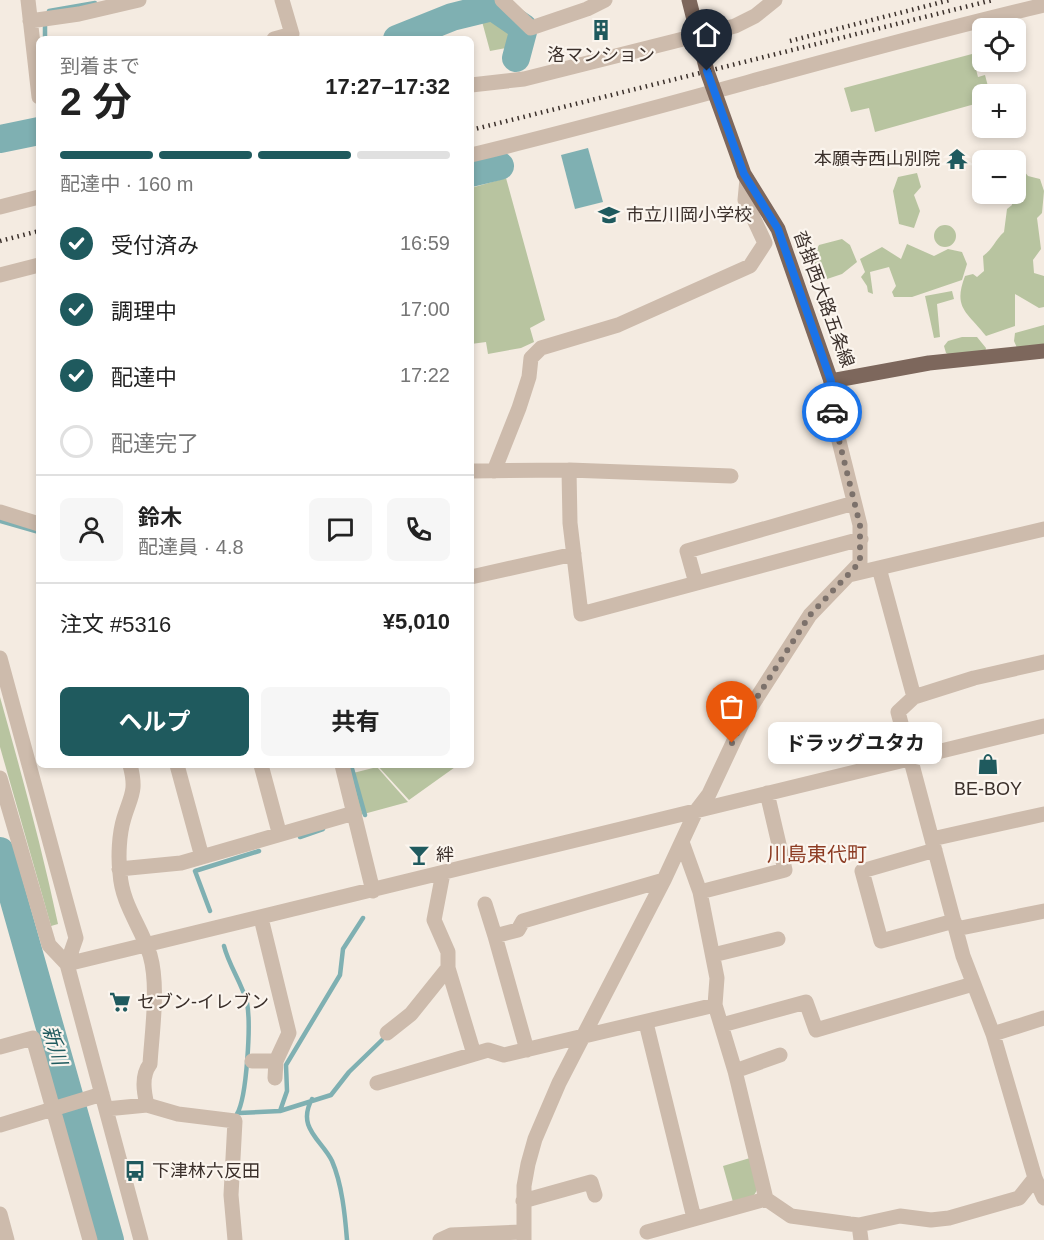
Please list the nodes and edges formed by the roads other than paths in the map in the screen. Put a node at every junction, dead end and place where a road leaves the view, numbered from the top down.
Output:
1 (28, 0) edge
2 (139, 0) edge
3 (282, 0) edge
4 (502, 0) edge
5 (606, 0) edge
6 (689, 0) edge
7 (775, 0) edge
8 (1044, 5) edge
9 (41, 20) junction
10 (697, 35) junction
11 (41, 36) edge
12 (285, 36) edge
13 (474, 85) edge
14 (715, 90) junction
15 (474, 153) edge
16 (747, 179) junction
17 (36, 197) edge
18 (0, 207) edge
19 (36, 265) edge
20 (0, 275) edge
21 (1044, 351) edge
22 (831, 381) junction
23 (569, 470) junction
24 (474, 471) edge
25 (494, 471) junction
26 (731, 476) dead end
27 (854, 503) junction
28 (0, 512) edge
29 (36, 523) edge
30 (1044, 529) edge
31 (861, 538) junction
32 (574, 554) junction
33 (879, 568) junction
34 (849, 575) junction
35 (474, 576) edge
36 (696, 583) junction
37 (0, 658) edge
38 (1044, 662) edge
39 (914, 697) junction
40 (1044, 726) edge
41 (910, 758) junction
42 (130, 768) edge
43 (178, 768) edge
44 (262, 768) edge
45 (343, 768) edge
46 (0, 778) edge
47 (767, 794) junction
48 (696, 811) junction
49 (354, 813) junction
50 (1044, 814) edge
51 (279, 832) junction
52 (682, 842) junction
53 (934, 844) junction
54 (202, 856) junction
55 (119, 869) junction
56 (443, 873) junction
57 (664, 880) junction
58 (374, 891) junction
59 (700, 892) junction
60 (485, 904) dead end
61 (1044, 910) edge
62 (261, 918) junction
63 (955, 925) junction
64 (495, 936) junction
65 (778, 939) dead end
66 (147, 945) junction
67 (713, 955) junction
68 (67, 964) junction
69 (448, 968) junction
70 (974, 984) junction
71 (715, 1005) junction
72 (1044, 1018) edge
73 (646, 1023) junction
74 (722, 1025) junction
75 (387, 1034) dead end
76 (993, 1034) junction
77 (585, 1037) junction
78 (0, 1047) edge
79 (527, 1050) junction
80 (474, 1054) junction
81 (780, 1055) dead end
82 (252, 1061) dead end
83 (276, 1061) junction
84 (735, 1071) junction
85 (275, 1078) dead end
86 (377, 1083) dead end
87 (104, 1102) junction
88 (147, 1106) junction
89 (58, 1109) junction
90 (0, 1125) edge
91 (1035, 1178) junction
92 (595, 1195) dead end
93 (1044, 1198) edge
94 (766, 1199) junction
95 (524, 1201) junction
96 (0, 1214) edge
97 (694, 1218) junction
98 (646, 1232) dead end
99 (860, 1233) edge
100 (523, 1236) edge
101 (7, 1240) edge
102 (90, 1240) edge
103 (141, 1240) edge
104 (236, 1240) edge
105 (440, 1240) edge

1 - 9 street
2 - 9 street
3 - 12 street
4 - 5 street
6 - 10 main road, 沓掛西大路五条線
7 - 10 street
8 - 14 street
9 - 11 street
10 - 13 street
10 - 14 main road, 沓掛西大路五条線
14 - 15 street
14 - 16 main road, 沓掛西大路五条線
16 - 22 main road, 沓掛西大路五条線
16 - 25 street
17 - 18 street
19 - 20 street
21 - 22 main road, 沓掛西大路五条線
22 - 27 street
23 - 25 street
23 - 26 street
23 - 32 street
24 - 25 street
27 - 31 street
27 - 36 street
28 - 29 street
30 - 33 street
31 - 34 street
31 - 36 street
32 - 35 street
32 - 36 street
33 - 34 street
33 - 39 street
34 - 48 street
37 - 68 street
38 - 39 street
39 - 41 street
40 - 41 street
41 - 47 street
41 - 53 street
42 - 55 street
43 - 54 street
44 - 51 street
45 - 49 street
46 - 68 street
47 - 48 street
47 - 59 street
48 - 52 street
48 - 56 street
49 - 51 street
49 - 58 street
50 - 53 street
51 - 54 street
52 - 57 street
52 - 59 street
53 - 63 street
53 - 63 street
54 - 55 street
55 - 66 street
56 - 58 street
56 - 69 street
57 - 64 street
57 - 77 street
58 - 62 street
59 - 67 street
60 - 64 street
61 - 63 street
62 - 66 street
62 - 83 street
63 - 70 street
64 - 79 street
65 - 67 street
66 - 68 street
66 - 88 street
67 - 71 street
68 - 87 street
69 - 75 street
69 - 80 street
70 - 74 street
70 - 76 street
71 - 73 street
71 - 74 street
72 - 76 street
73 - 77 street
73 - 97 street
74 - 84 street
76 - 91 street
77 - 79 street
77 - 95 street
78 - 89 street
79 - 80 street
80 - 86 street
81 - 84 street
82 - 83 street
83 - 85 street
84 - 94 street
87 - 88 street
87 - 89 street
87 - 103 street
88 - 104 street
89 - 90 street
89 - 102 street
91 - 93 street
91 - 99 street
92 - 95 street
94 - 97 street
94 - 99 street
95 - 100 street
96 - 101 street
97 - 98 street
100 - 105 street

